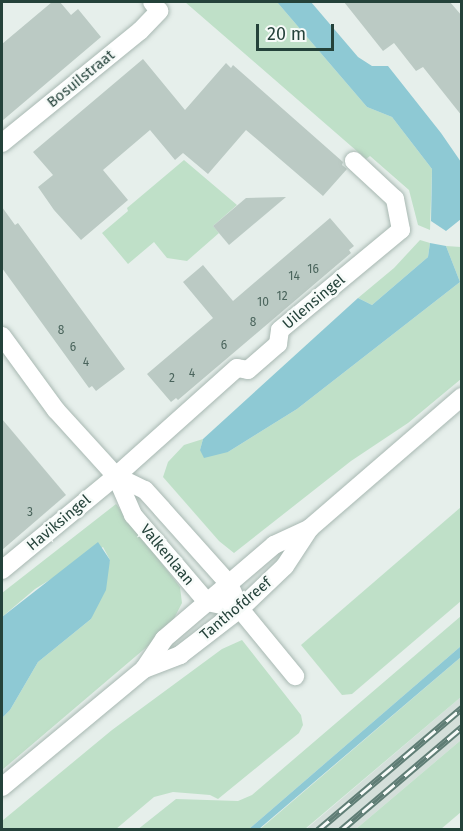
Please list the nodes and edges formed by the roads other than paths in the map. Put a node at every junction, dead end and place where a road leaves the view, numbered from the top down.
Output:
1 (156, 6) edge
2 (2, 143) edge
3 (354, 161) dead end
4 (2, 336) edge
5 (462, 397) edge
6 (116, 476) junction
7 (310, 528) junction
8 (2, 570) edge
9 (229, 584) junction
10 (207, 602) junction
11 (240, 609) junction
12 (144, 669) junction
13 (296, 676) dead end
14 (2, 787) edge

1 - 2 street, Bosuilstraat
3 - 6 street, Uilensingel
4 - 6 street, Valkenlaan
5 - 7 street, Tanthofdreef
6 - 8 street, Haviksingel
6 - 9 street, Valkenlaan
6 - 10 street, Valkenlaan
7 - 9 street, Tanthofdreef
7 - 11 street, Tanthofdreef
9 - 10 street, Tanthofdreef
9 - 11 street, Valkenlaan
10 - 11 street
10 - 12 street, Tanthofdreef
11 - 12 street, Tanthofdreef
11 - 13 street, Valkenlaan
12 - 14 street, Tanthofdreef

